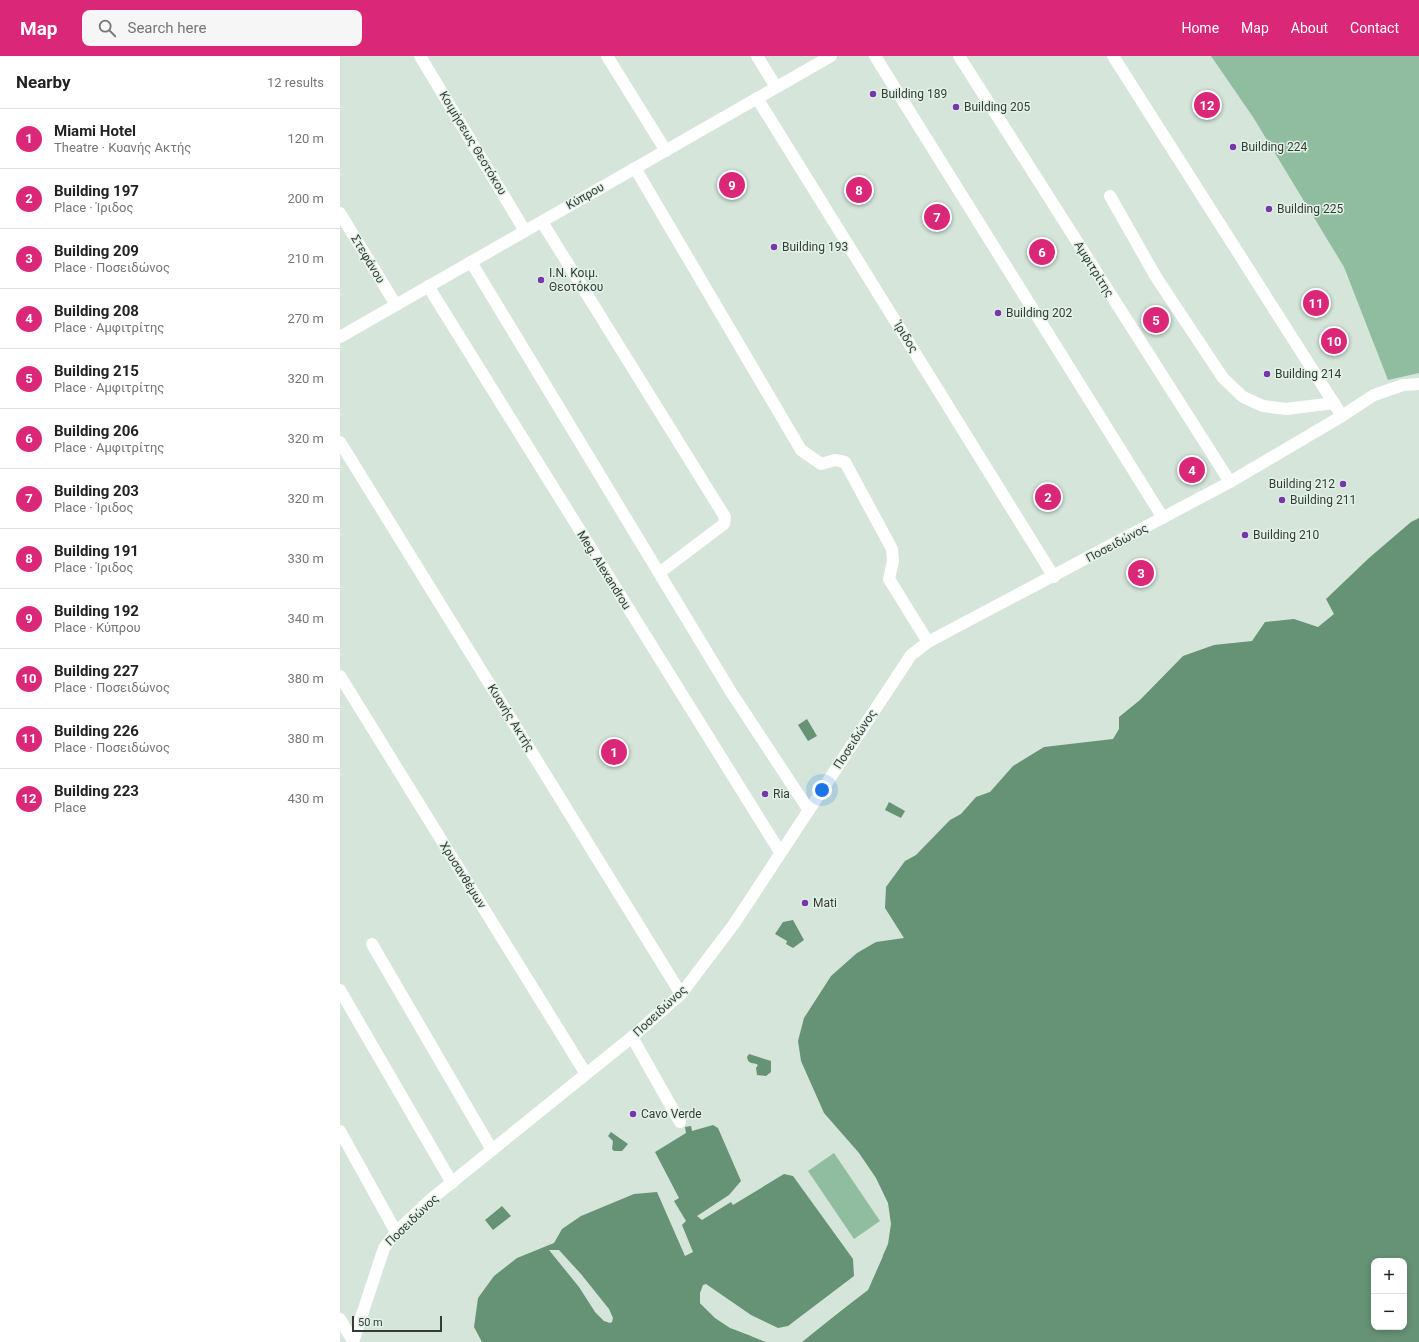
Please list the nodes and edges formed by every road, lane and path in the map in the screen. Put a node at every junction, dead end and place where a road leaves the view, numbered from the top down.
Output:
1 (420, 56) edge
2 (607, 56) edge
3 (757, 56) edge
4 (875, 56) edge
5 (959, 56) edge
6 (1113, 56) edge
7 (826, 57) edge
8 (776, 87) junction
9 (757, 98) junction
10 (666, 150) junction
11 (635, 168) junction
12 (1110, 196) dead end
13 (340, 213) edge
14 (542, 222) junction
15 (525, 231) junction
16 (471, 262) junction
17 (428, 286) junction
18 (396, 305) junction
19 (340, 337) edge
20 (1419, 384) edge
21 (1334, 403) junction
22 (1342, 416) junction
23 (340, 442) edge
24 (1230, 482) junction
25 (1163, 518) junction
26 (659, 573) junction
27 (1054, 576) junction
28 (928, 642) junction
29 (340, 676) edge
30 (808, 809) junction
31 (780, 852) junction
32 (372, 944) dead end
33 (340, 990) edge
34 (681, 994) junction
35 (632, 1037) junction
36 (586, 1074) junction
37 (680, 1122) dead end
38 (340, 1131) edge
39 (492, 1150) junction
40 (452, 1183) junction
41 (396, 1232) junction
42 (340, 1319) edge
43 (353, 1341) edge

1 - 15 street, Κοιμήσεως Θεοτόκου
2 - 10 street
3 - 8 street
4 - 25 street
5 - 24 street, Αμφιτρίτης
6 - 21 street
7 - 8 street, Κύπρου
8 - 9 street, Κύπρου
9 - 10 street, Κύπρου
9 - 27 street, Ίριδος
10 - 11 street, Κύπρου
11 - 14 street, Κύπρου
11 - 28 street
12 - 21 street
13 - 18 street, Στεφάνου
14 - 15 street, Κύπρου
14 - 26 street
15 - 16 street, Κύπρου
16 - 17 street, Κύπρου
16 - 26 street
17 - 18 street, Κύπρου
17 - 31 street, Meg. Alexandrou
18 - 19 street, Κύπρου
20 - 22 street, Ποσειδώνος
21 - 22 street
22 - 24 street, Ποσειδώνος
23 - 34 street, Κυανής Ακτής
24 - 25 street, Ποσειδώνος
25 - 27 street, Ποσειδώνος
26 - 30 street
27 - 28 street, Ποσειδώνος
28 - 30 street, Ποσειδώνος
29 - 36 street, Χρυσανθέμων
30 - 31 street, Ποσειδώνος
31 - 34 street, Ποσειδώνος
32 - 39 street
33 - 40 street
34 - 35 street, Ποσειδώνος
35 - 36 street, Ποσειδώνος
35 - 37 street
36 - 39 street, Ποσειδώνος
38 - 41 street
39 - 40 street, Ποσειδώνος
40 - 41 street, Ποσειδώνος
41 - 43 street, Ποσειδώνος
42 - 43 street

